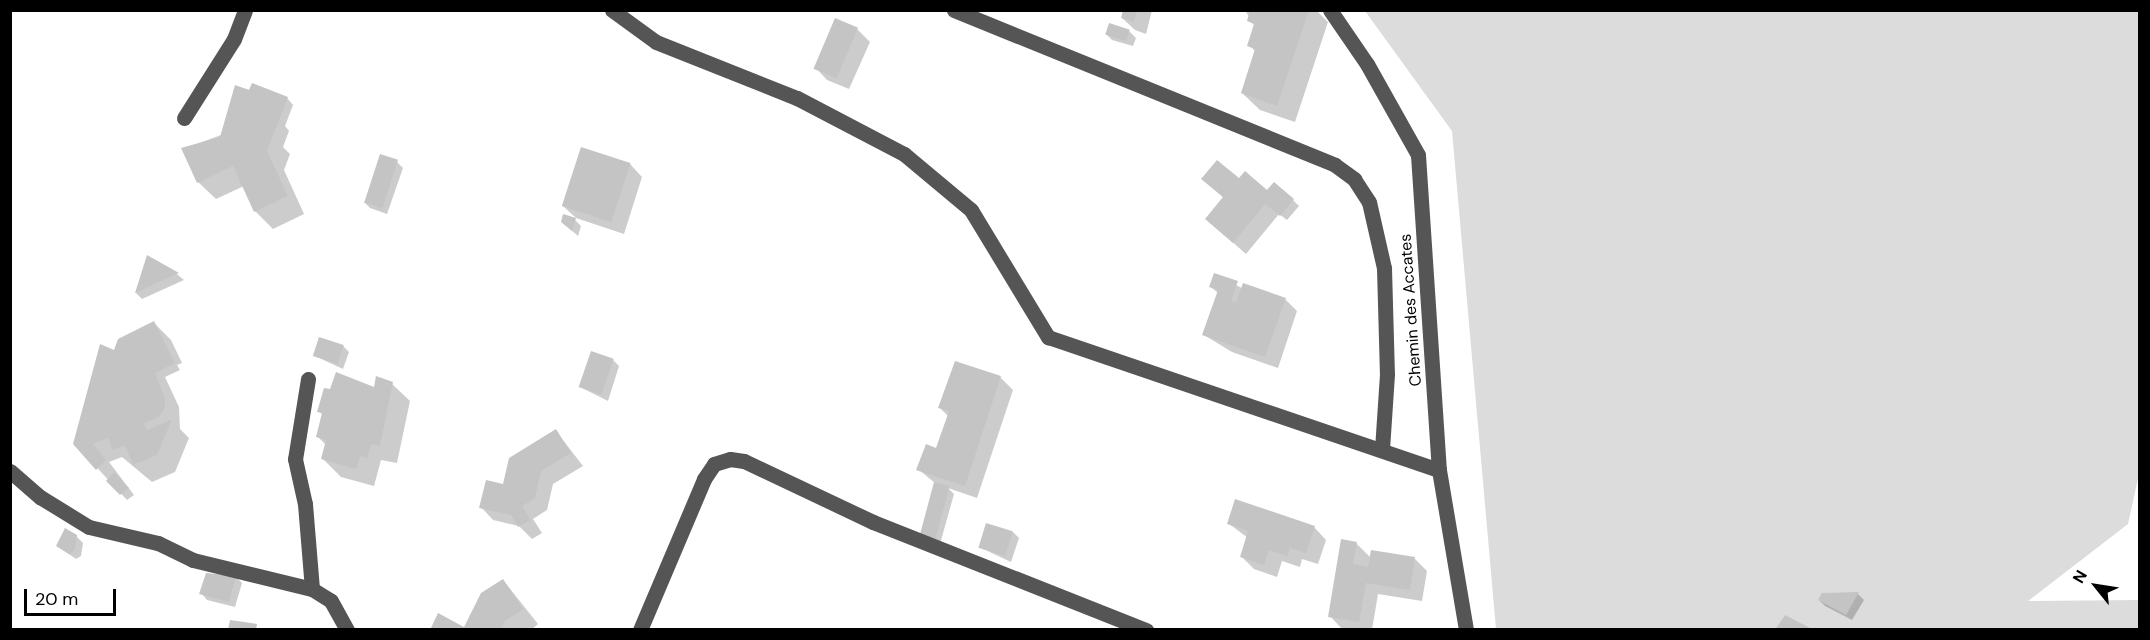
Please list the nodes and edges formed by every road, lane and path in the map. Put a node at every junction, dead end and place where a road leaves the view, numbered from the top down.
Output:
1 (245, 10) edge
2 (612, 10) edge
3 (954, 10) edge
4 (1330, 10) edge
5 (184, 118) dead end
6 (308, 380) dead end
7 (1382, 449) junction
8 (1439, 470) junction
9 (10, 471) edge
10 (312, 589) junction
11 (347, 630) edge
12 (640, 630) edge
13 (1146, 630) edge
14 (1466, 630) edge

1 - 5 street
2 - 7 street
3 - 7 street
4 - 8 street, Chemin des Accates
6 - 10 street
7 - 8 street
8 - 14 street, Chemin des Accates
9 - 10 street
10 - 11 street
12 - 13 street

